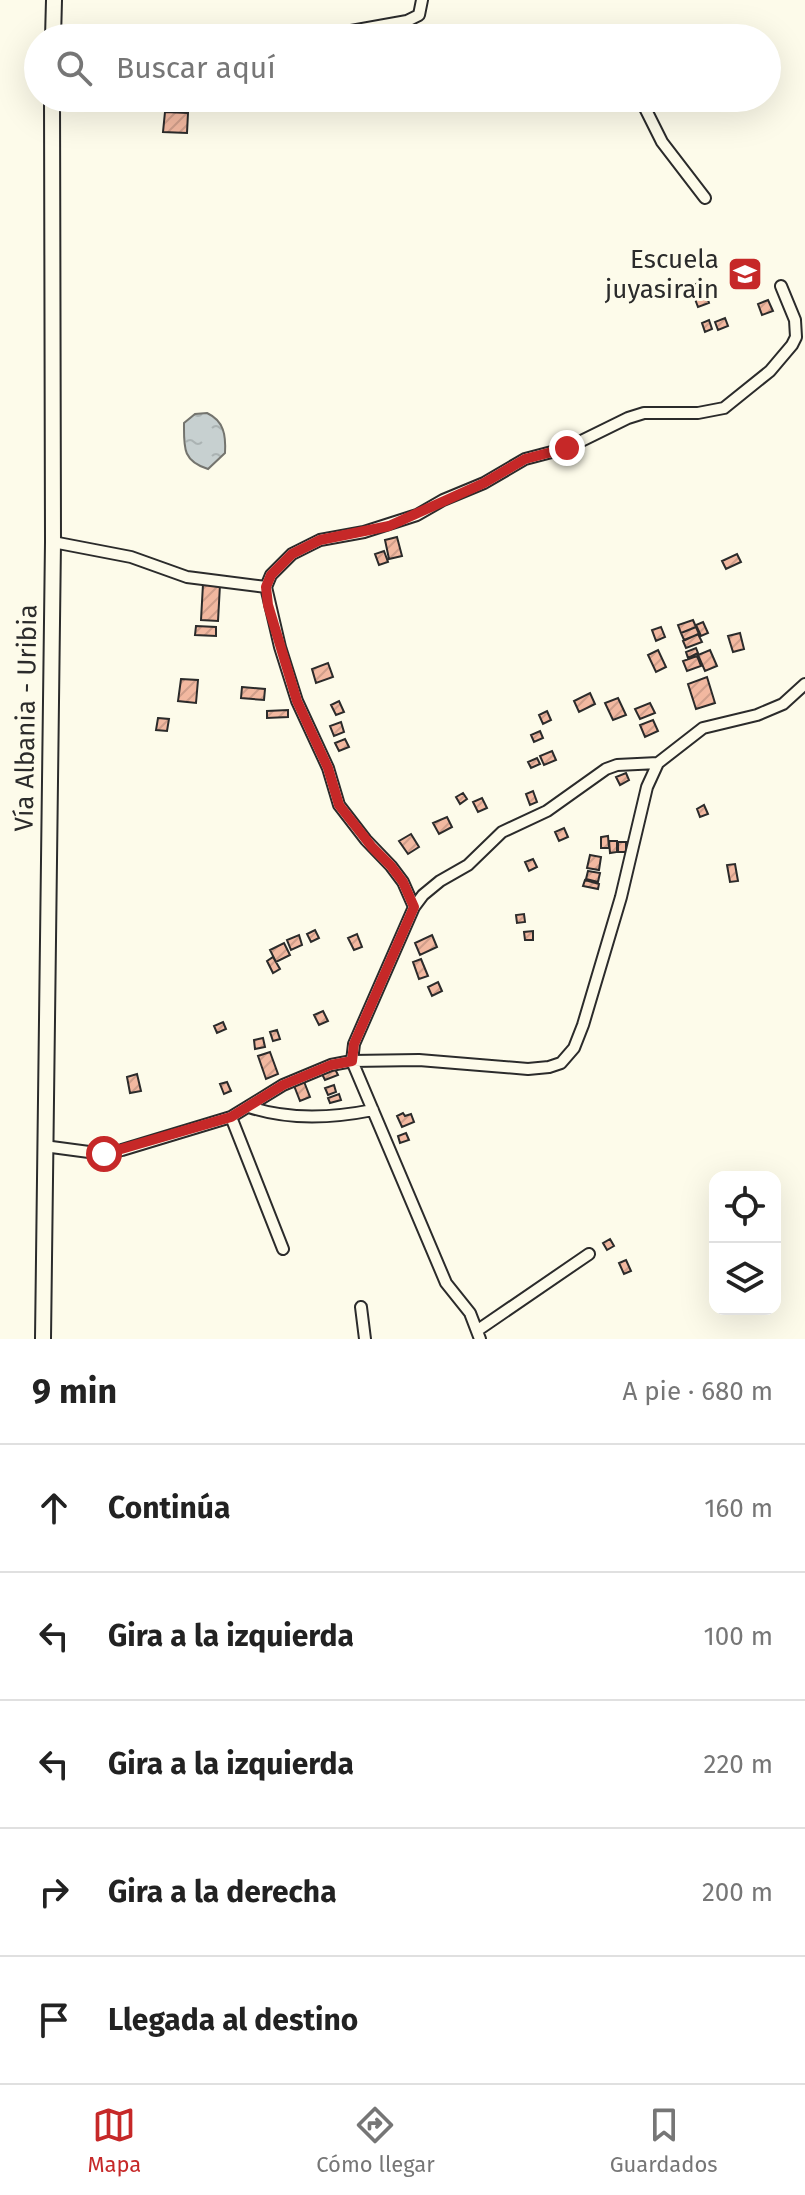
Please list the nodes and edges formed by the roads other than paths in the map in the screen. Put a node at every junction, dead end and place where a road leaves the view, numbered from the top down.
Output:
1 (54, 0) edge
2 (422, 0) edge
3 (53, 24) edge
4 (397, 24) edge
5 (52, 112) edge
6 (647, 112) edge
7 (705, 198) dead end
8 (781, 286) dead end
9 (53, 542) junction
10 (266, 587) junction
11 (805, 684) edge
12 (658, 763) junction
13 (414, 907) junction
14 (352, 1061) junction
15 (249, 1107) junction
16 (373, 1110) junction
17 (231, 1117) junction
18 (44, 1146) junction
19 (283, 1249) dead end
20 (589, 1254) dead end
21 (361, 1307) dead end
22 (479, 1334) edge
23 (43, 1339) edge
24 (365, 1339) edge

1 - 3 main road
2 - 4 street
5 - 9 main road, Vía Albania - Uribia
6 - 7 street
8 - 10 street
9 - 10 street
9 - 18 main road, Vía Albania - Uribia
10 - 13 street
11 - 12 street
12 - 13 street
12 - 14 street
13 - 14 street
14 - 15 street
14 - 16 street
15 - 16 street
15 - 17 street
16 - 22 street
17 - 18 street
17 - 19 street
18 - 23 main road, Vía Albania - Uribia
20 - 22 street
21 - 24 street

